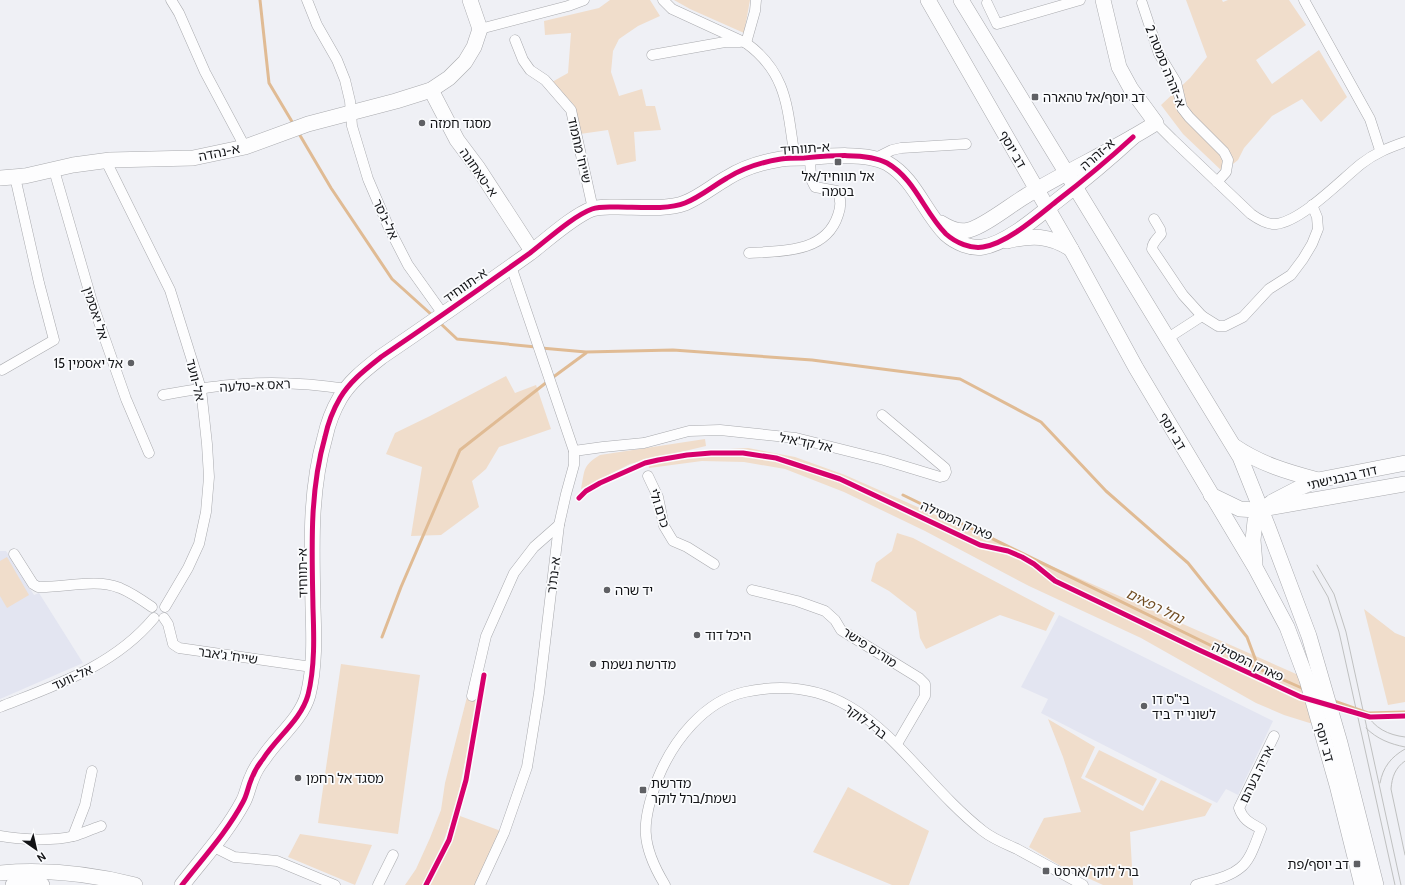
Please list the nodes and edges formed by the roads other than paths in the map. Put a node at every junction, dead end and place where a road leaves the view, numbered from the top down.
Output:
1 (170, 0) edge
2 (307, 0) edge
3 (470, 0) edge
4 (584, 0) edge
5 (663, 0) edge
6 (756, 0) edge
7 (928, 0) edge
8 (961, 0) edge
9 (1080, 0) edge
10 (1103, 0) edge
11 (1304, 0) edge
12 (987, 3) dead end
13 (1142, 3) dead end
14 (480, 29) junction
15 (515, 40) dead end
16 (746, 42) junction
17 (652, 55) dead end
18 (431, 90) junction
19 (351, 113) junction
20 (1156, 122) junction
21 (1133, 137) junction
22 (1405, 142) edge
23 (966, 144) dead end
24 (245, 147) junction
25 (1380, 150) junction
26 (810, 157) junction
27 (795, 158) junction
28 (876, 158) junction
29 (106, 161) junction
30 (54, 170) junction
31 (1068, 173) junction
32 (15, 177) junction
33 (0, 178) edge
34 (1217, 182) junction
35 (1075, 186) junction
36 (1036, 190) junction
37 (1312, 205) junction
38 (593, 209) junction
39 (1047, 209) junction
40 (935, 219) junction
41 (1154, 219) dead end
42 (987, 221) junction
43 (989, 246) junction
44 (1071, 249) junction
45 (532, 251) junction
46 (749, 253) dead end
47 (511, 266) junction
48 (443, 314) junction
49 (1202, 316) junction
50 (1168, 338) junction
51 (2, 370) dead end
52 (202, 389) junction
53 (347, 389) junction
54 (163, 395) dead end
55 (882, 415) dead end
56 (1234, 446) junction
57 (574, 451) junction
58 (149, 453) dead end
59 (1405, 463) edge
60 (648, 476) dead end
61 (1318, 480) junction
62 (1405, 484) edge
63 (1210, 494) junction
64 (1262, 510) junction
65 (559, 525) junction
66 (14, 554) dead end
67 (714, 564) dead end
68 (1256, 569) junction
69 (752, 590) dead end
70 (152, 607) junction
71 (165, 607) junction
72 (159, 618) junction
73 (312, 667) junction
74 (1314, 679) junction
75 (472, 696) dead end
76 (0, 707) edge
77 (1274, 736) dead end
78 (1331, 737) junction
79 (897, 744) junction
80 (92, 771) dead end
81 (101, 826) dead end
82 (0, 836) edge
83 (73, 836) junction
84 (212, 846) junction
85 (392, 855) dead end
86 (0, 873) edge
87 (13, 885) edge
88 (42, 885) edge
89 (135, 885) edge
90 (182, 885) edge
91 (335, 885) edge
92 (378, 885) edge
93 (480, 885) edge
94 (665, 885) edge
95 (1083, 885) edge
96 (1196, 885) edge
97 (1362, 885) edge
98 (1376, 885) edge

1 - 24 street
2 - 19 street, אל-ג'סר
3 - 14 main road
4 - 14 street
5 - 16 street
6 - 16 street
7 - 36 main road, דב יוסף
8 - 31 main road, דב יוסף
9 - 12 street
10 - 20 main road
11 - 25 street
13 - 34 street, א-זהרה סמטה 2
14 - 18 main road, א-נהדה
15 - 38 street, שייח' מחמוד
16 - 17 street
16 - 27 street
18 - 19 main road, א-נהדה
18 - 45 main road, א-טאחונה
19 - 24 main road, א-נהדה
19 - 48 street, אל-ג'סר
20 - 21 main road
20 - 34 street
21 - 31 main road, א-זהרה
21 - 35 main road, א-זהרה
22 - 25 street
23 - 28 street
24 - 29 main road, א-נהדה
25 - 37 street
26 - 27 main road, א-תווחיד
26 - 28 main road, א-תווחיד
26 - 46 street
27 - 38 main road, א-תווחיד
28 - 40 main road, א-תווחיד
29 - 30 main road, א-נהדה
29 - 52 street, אל-וועד
30 - 32 main road, א-נהדה
30 - 58 street, אל יאסמין
31 - 35 main road, דב יוסף
31 - 36 main road, א-זהרה
32 - 33 main road, א-נהדה
32 - 51 street
34 - 37 street
35 - 39 main road, א-תווחיד
35 - 50 main road, דב יוסף
36 - 39 main road, דב יוסף
36 - 42 main road, א-תווחיד
37 - 49 street
38 - 45 main road, א-תווחיד
39 - 43 main road, א-תווחיד
39 - 44 main road, דב יוסף
40 - 42 main road, א-תווחיד
40 - 43 main road, א-תווחיד
41 - 49 street
42 - 43 main road
43 - 44 main road
44 - 63 main road, דב יוסף
45 - 47 main road, א-תווחיד
47 - 48 main road, א-תווחיד
47 - 57 street, א-נת'ר
48 - 53 main road, א-תווחיד
49 - 50 street
50 - 56 main road, דב יוסף
52 - 53 street, ראס א-טלעה
52 - 54 street, ראס א-טלעה
52 - 71 street, אל-וועד
53 - 73 main road, א-תווחיד
55 - 57 street, אל קד'איל
56 - 61 main road
56 - 64 main road, דב יוסף
57 - 65 street, א-נת'ר
59 - 61 main road, דוד בנבנישתי
60 - 67 street, כרם ולי
61 - 64 main road, דוד בנבנישתי
62 - 64 main road, דוד בנבנישתי
63 - 64 main road, דוד בנבנישתי
63 - 68 main road, דב יוסף
64 - 68 main road
64 - 74 main road, דב יוסף
65 - 75 street
65 - 93 street, א-נת'ר
66 - 70 street
68 - 74 main road, דב יוסף
69 - 79 street, מוריס פישר
70 - 71 street
70 - 72 street
71 - 72 street
72 - 73 street, שייח' ג'אבר
72 - 76 street, אל-וועד
73 - 84 main road, א-תווחיד
74 - 78 main road, דב יוסף
77 - 96 street, אריה בעהם
78 - 97 main road, דב יוסף
78 - 98 main road, דב יוסף
79 - 94 street, ברל לוקר
79 - 95 street, ברל לוקר
80 - 83 street
81 - 83 street
82 - 83 street
84 - 90 main road, א-תווחיד
84 - 91 street
85 - 92 street
86 - 89 main road
87 - 88 main road

